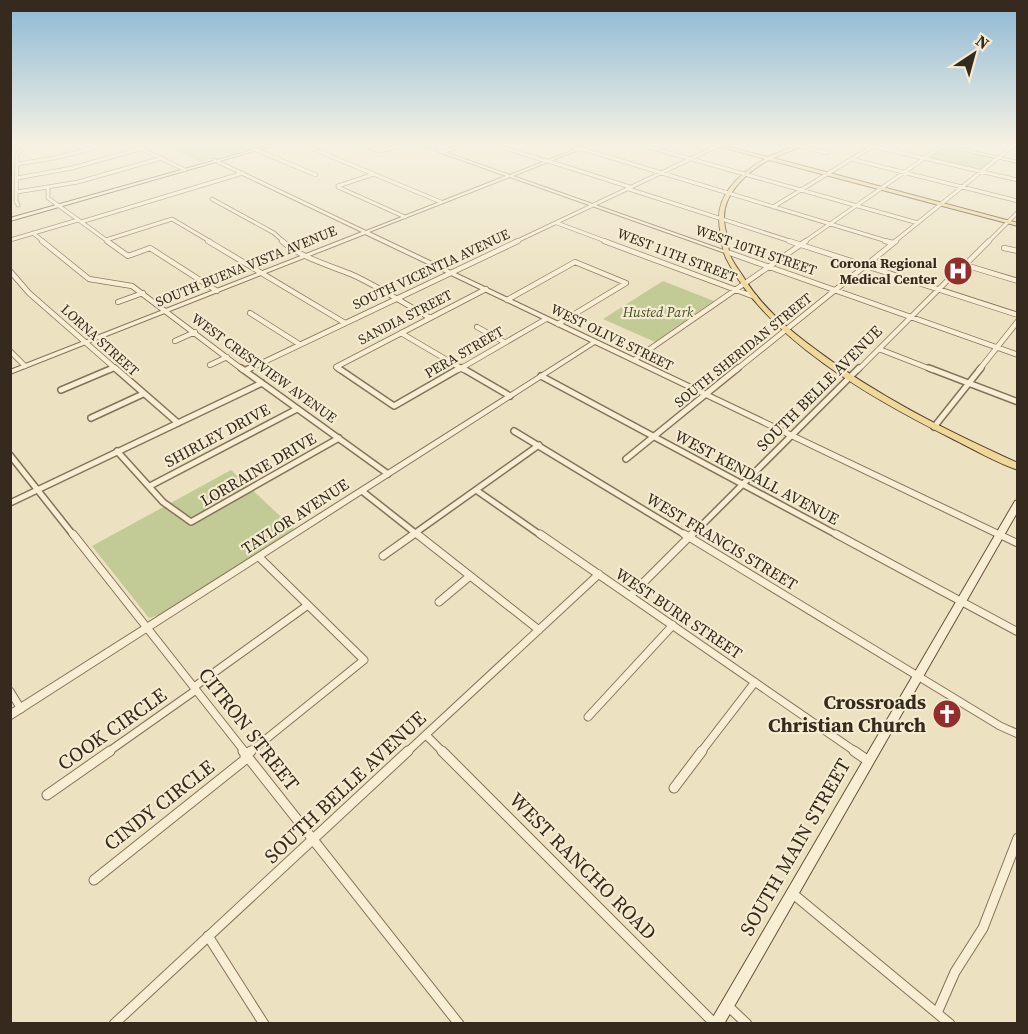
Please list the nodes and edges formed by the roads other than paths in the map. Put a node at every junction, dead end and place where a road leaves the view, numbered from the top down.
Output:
1 (17, 192) edge
2 (48, 192) edge
3 (103, 192) edge
4 (177, 192) edge
5 (283, 192) edge
6 (350, 192) edge
7 (418, 192) edge
8 (466, 192) edge
9 (554, 192) edge
10 (620, 192) edge
11 (642, 192) edge
12 (797, 192) edge
13 (809, 192) edge
14 (877, 192) edge
15 (895, 192) edge
16 (956, 192) edge
17 (983, 192) edge
18 (729, 193) joint
19 (212, 199) dead end
20 (1017, 201) edge
21 (441, 202) junction
22 (941, 204) junction
23 (18, 205) dead end
24 (57, 205) junction
25 (592, 206) junction
26 (857, 206) junction
27 (773, 207) junction
28 (1017, 212) edge
29 (405, 217) junction
30 (10, 219) edge
31 (721, 219) junction
32 (79, 221) junction
33 (1008, 222) junction
34 (556, 223) junction
35 (918, 223) junction
36 (830, 224) junction
37 (1017, 225) edge
38 (366, 232) junction
39 (33, 233) junction
40 (10, 240) edge
41 (106, 240) junction
42 (893, 243) junction
43 (801, 245) junction
44 (1004, 248) dead end
45 (1017, 251) edge
46 (727, 252) junction
47 (307, 255) junction
48 (866, 266) junction
49 (768, 267) junction
50 (10, 271) edge
51 (449, 272) junction
52 (262, 273) junction
53 (952, 276) dead end
54 (1017, 281) edge
55 (744, 283) junction
56 (939, 289) junction
57 (486, 290) junction
58 (735, 290) junction
59 (217, 291) junction
60 (835, 291) junction
61 (143, 293) junction
62 (755, 297) junction
63 (395, 298) junction
64 (507, 300) junction
65 (118, 302) dead end
66 (166, 311) junction
67 (250, 313) dead end
68 (1017, 315) edge
69 (911, 317) junction
70 (430, 318) junction
71 (546, 319) junction
72 (1017, 321) edge
73 (345, 323) junction
74 (558, 324) junction
75 (477, 327) dead end
76 (786, 329) junction
77 (195, 332) junction
78 (401, 333) junction
79 (175, 341) dead end
80 (85, 342) junction
81 (504, 342) junction
82 (595, 342) junction
83 (300, 344) junction
84 (997, 348) junction
85 (879, 349) junction
86 (10, 351) edge
87 (1017, 355) edge
88 (227, 357) junction
89 (634, 360) junction
90 (210, 365) dead end
91 (25, 366) junction
92 (113, 368) junction
93 (460, 368) junction
94 (246, 370) junction
95 (10, 372) edge
96 (541, 376) junction
97 (850, 378) junction
98 (262, 383) junction
99 (969, 383) junction
100 (62, 390) dead end
101 (143, 394) junction
102 (706, 395) junction
103 (510, 396) junction
104 (1017, 402) edge
105 (394, 406) joint
106 (297, 409) junction
107 (91, 418) dead end
108 (178, 423) junction
109 (934, 427) junction
110 (514, 430) dead end
111 (791, 436) junction
112 (654, 437) junction
113 (339, 438) junction
114 (539, 446) junction
115 (117, 451) junction
116 (10, 455) edge
117 (627, 459) dead end
118 (1017, 467) edge
119 (388, 474) junction
120 (742, 484) junction
121 (150, 486) junction
122 (38, 490) junction
123 (476, 490) junction
124 (362, 491) junction
125 (10, 503) edge
126 (1017, 503) edge
127 (414, 533) junction
128 (999, 535) junction
129 (690, 537) junction
130 (1017, 544) edge
131 (383, 556) dead end
132 (259, 557) junction
133 (598, 574) junction
134 (470, 576) junction
135 (630, 596) junction
136 (440, 602) dead end
137 (960, 602) junction
138 (308, 605) junction
139 (673, 625) junction
140 (148, 628) junction
141 (539, 630) junction
142 (1017, 632) edge
143 (917, 675) junction
144 (756, 682) junction
145 (195, 688) junction
146 (10, 691) edge
147 (21, 709) junction
148 (10, 716) edge
149 (588, 717) dead end
150 (1017, 734) edge
151 (426, 735) junction
152 (246, 757) junction
153 (867, 760) junction
154 (674, 788) dead end
155 (47, 795) dead end
156 (1017, 838) edge
157 (313, 839) junction
158 (94, 880) dead end
159 (791, 892) junction
160 (208, 936) junction
161 (727, 1005) junction
162 (937, 1013) junction
163 (114, 1023) edge
164 (264, 1023) edge
165 (459, 1023) edge
166 (715, 1023) edge
167 (747, 1023) edge
168 (950, 1023) edge

1 - 23 street
2 - 24 street
3 - 24 main road
4 - 32 street
5 - 38 street, WEST OLIVE STREET
6 - 29 street
7 - 21 street
8 - 21 street, SOUTH BUENA VISTA AVENUE
9 - 25 street, WEST 10TH STREET
10 - 25 street, SOUTH VICENTIA AVENUE
11 - 31 street
12 - 27 street
13 - 26 street
14 - 26 street
15 - 22 main road
16 - 22 street, SOUTH SHERIDAN STREET
17 - 20 street
18 - 27 street
18 - 31 main road
19 - 47 street
21 - 29 street, SOUTH BUENA VISTA AVENUE
22 - 33 main road
22 - 35 street, SOUTH SHERIDAN STREET
24 - 30 main road
24 - 32 street
25 - 34 street, SOUTH VICENTIA AVENUE
25 - 46 street, WEST 10TH STREET
26 - 35 street
26 - 36 street
27 - 36 street
28 - 33 street
29 - 38 street, SOUTH BUENA VISTA AVENUE
31 - 43 street
31 - 46 main road
32 - 39 street
32 - 41 street
33 - 37 main road
33 - 54 street
34 - 51 street, SOUTH VICENTIA AVENUE
34 - 58 street, WEST 11TH STREET
35 - 42 street, SOUTH SHERIDAN STREET
36 - 42 street
36 - 43 street
38 - 47 street, SOUTH BUENA VISTA AVENUE
38 - 51 street, WEST OLIVE STREET
39 - 40 street
39 - 61 street, WEST CRESTVIEW AVENUE
41 - 52 street
41 - 59 street
42 - 48 street, SOUTH SHERIDAN STREET
43 - 48 street
43 - 49 street
44 - 45 street
46 - 49 street, WEST 10TH STREET
46 - 55 main road
47 - 52 street, SOUTH BUENA VISTA AVENUE
47 - 63 street
48 - 56 street
48 - 60 street, SOUTH SHERIDAN STREET
49 - 55 street
49 - 60 street, WEST 10TH STREET
50 - 80 street, LORNA STREET
51 - 57 street, WEST OLIVE STREET
51 - 63 street, SOUTH VICENTIA AVENUE
52 - 59 street, SOUTH BUENA VISTA AVENUE
52 - 73 street
53 - 56 street, SOUTH BELLE AVENUE
55 - 58 street
55 - 62 main road
56 - 68 street
56 - 69 street, SOUTH BELLE AVENUE
57 - 64 street, WEST OLIVE STREET
57 - 70 street, SANDIA STREET
58 - 62 street, WEST 11TH STREET
58 - 89 street
59 - 66 street, SOUTH BUENA VISTA AVENUE
60 - 69 street, WEST 10TH STREET
60 - 76 street, SOUTH SHERIDAN STREET
61 - 65 street
61 - 66 street, WEST CRESTVIEW AVENUE
62 - 76 main road
63 - 70 street
63 - 73 street, SOUTH VICENTIA AVENUE
64 - 71 street, WEST OLIVE STREET
64 - 74 street
66 - 77 street, WEST CRESTVIEW AVENUE
66 - 80 street, SOUTH BUENA VISTA AVENUE
67 - 83 street
69 - 84 street, WEST 10TH STREET
69 - 85 street, SOUTH BELLE AVENUE
70 - 78 street, SANDIA STREET
71 - 74 street, WEST OLIVE STREET
71 - 81 street, PERA STREET
72 - 84 street
73 - 83 street, SOUTH VICENTIA AVENUE
74 - 82 street, WEST OLIVE STREET
75 - 81 street
76 - 97 main road
76 - 102 street, SOUTH SHERIDAN STREET
77 - 79 street
77 - 88 street, WEST CRESTVIEW AVENUE
78 - 93 street
78 - 105 street, SANDIA STREET
80 - 91 street, SOUTH BUENA VISTA AVENUE
80 - 92 street, LORNA STREET
81 - 93 street, PERA STREET
82 - 89 street, WEST OLIVE STREET
82 - 96 street, TAYLOR AVENUE
83 - 94 street, SOUTH VICENTIA AVENUE
84 - 87 street, WEST 10TH STREET
84 - 99 street
85 - 97 street, SOUTH BELLE AVENUE
85 - 99 street
86 - 91 street
88 - 90 street
88 - 94 street, WEST CRESTVIEW AVENUE
89 - 102 street, WEST OLIVE STREET
91 - 95 street, SOUTH BUENA VISTA AVENUE
92 - 100 street
92 - 101 street, LORNA STREET
93 - 103 street
93 - 105 street, PERA STREET
94 - 98 street, WEST CRESTVIEW AVENUE
96 - 103 street, TAYLOR AVENUE
96 - 112 street, WEST KENDALL AVENUE
97 - 109 main road
97 - 111 street, SOUTH BELLE AVENUE
98 - 106 street, WEST CRESTVIEW AVENUE
98 - 108 street
99 - 104 street
99 - 109 street
101 - 107 street
101 - 108 street, LORNA STREET
102 - 111 street, WEST OLIVE STREET
102 - 112 street, SOUTH SHERIDAN STREET
103 - 119 street, TAYLOR AVENUE
106 - 113 street, WEST CRESTVIEW AVENUE
106 - 121 street, SHIRLEY DRIVE
108 - 115 street
109 - 118 main road
110 - 114 street, WEST FRANCIS STREET
111 - 120 street, SOUTH BELLE AVENUE
111 - 128 street, WEST OLIVE STREET
112 - 117 street, SOUTH SHERIDAN STREET
112 - 120 street, WEST KENDALL AVENUE
113 - 119 street, WEST CRESTVIEW AVENUE
113 - 121 street, LORRAINE DRIVE
114 - 123 street
114 - 129 street, WEST FRANCIS STREET
115 - 121 street
115 - 122 street
116 - 122 street, CITRON STREET
119 - 124 street, TAYLOR AVENUE
120 - 129 street, SOUTH BELLE AVENUE
120 - 137 street, WEST KENDALL AVENUE
122 - 125 street
122 - 140 street, CITRON STREET
123 - 127 street
123 - 133 street, WEST BURR STREET
124 - 127 street
124 - 132 street, TAYLOR AVENUE
126 - 128 main road, SOUTH MAIN STREET
127 - 131 street
127 - 134 street
128 - 130 street, WEST OLIVE STREET
128 - 137 main road, SOUTH MAIN STREET
129 - 135 street, SOUTH BELLE AVENUE
129 - 143 street, WEST FRANCIS STREET
132 - 138 street
132 - 140 street, TAYLOR AVENUE
133 - 135 street, WEST BURR STREET
133 - 141 street, SOUTH BELLE AVENUE
134 - 136 street
134 - 141 street
135 - 139 street, WEST BURR STREET
137 - 142 street, WEST KENDALL AVENUE
137 - 143 main road, SOUTH MAIN STREET
138 - 145 street, COOK CIRCLE
138 - 152 street, CINDY CIRCLE
139 - 144 street, WEST BURR STREET
139 - 149 street
140 - 145 street, CITRON STREET
140 - 147 street, TAYLOR AVENUE
141 - 151 street, SOUTH BELLE AVENUE
143 - 150 street, WEST FRANCIS STREET
143 - 153 main road, SOUTH MAIN STREET
144 - 153 street, WEST BURR STREET
144 - 154 street
145 - 152 street, CITRON STREET
145 - 155 street, COOK CIRCLE
146 - 147 street
147 - 148 street, TAYLOR AVENUE
151 - 157 street, SOUTH BELLE AVENUE
151 - 166 street, WEST RANCHO ROAD
152 - 157 street, CITRON STREET
152 - 158 street, CINDY CIRCLE
153 - 159 main road, SOUTH MAIN STREET
156 - 162 street
157 - 160 street, SOUTH BELLE AVENUE
157 - 165 street, CITRON STREET
159 - 161 main road, SOUTH MAIN STREET
159 - 162 street
160 - 163 street, SOUTH BELLE AVENUE
160 - 164 street
161 - 166 main road, SOUTH MAIN STREET
161 - 167 street
162 - 168 street

